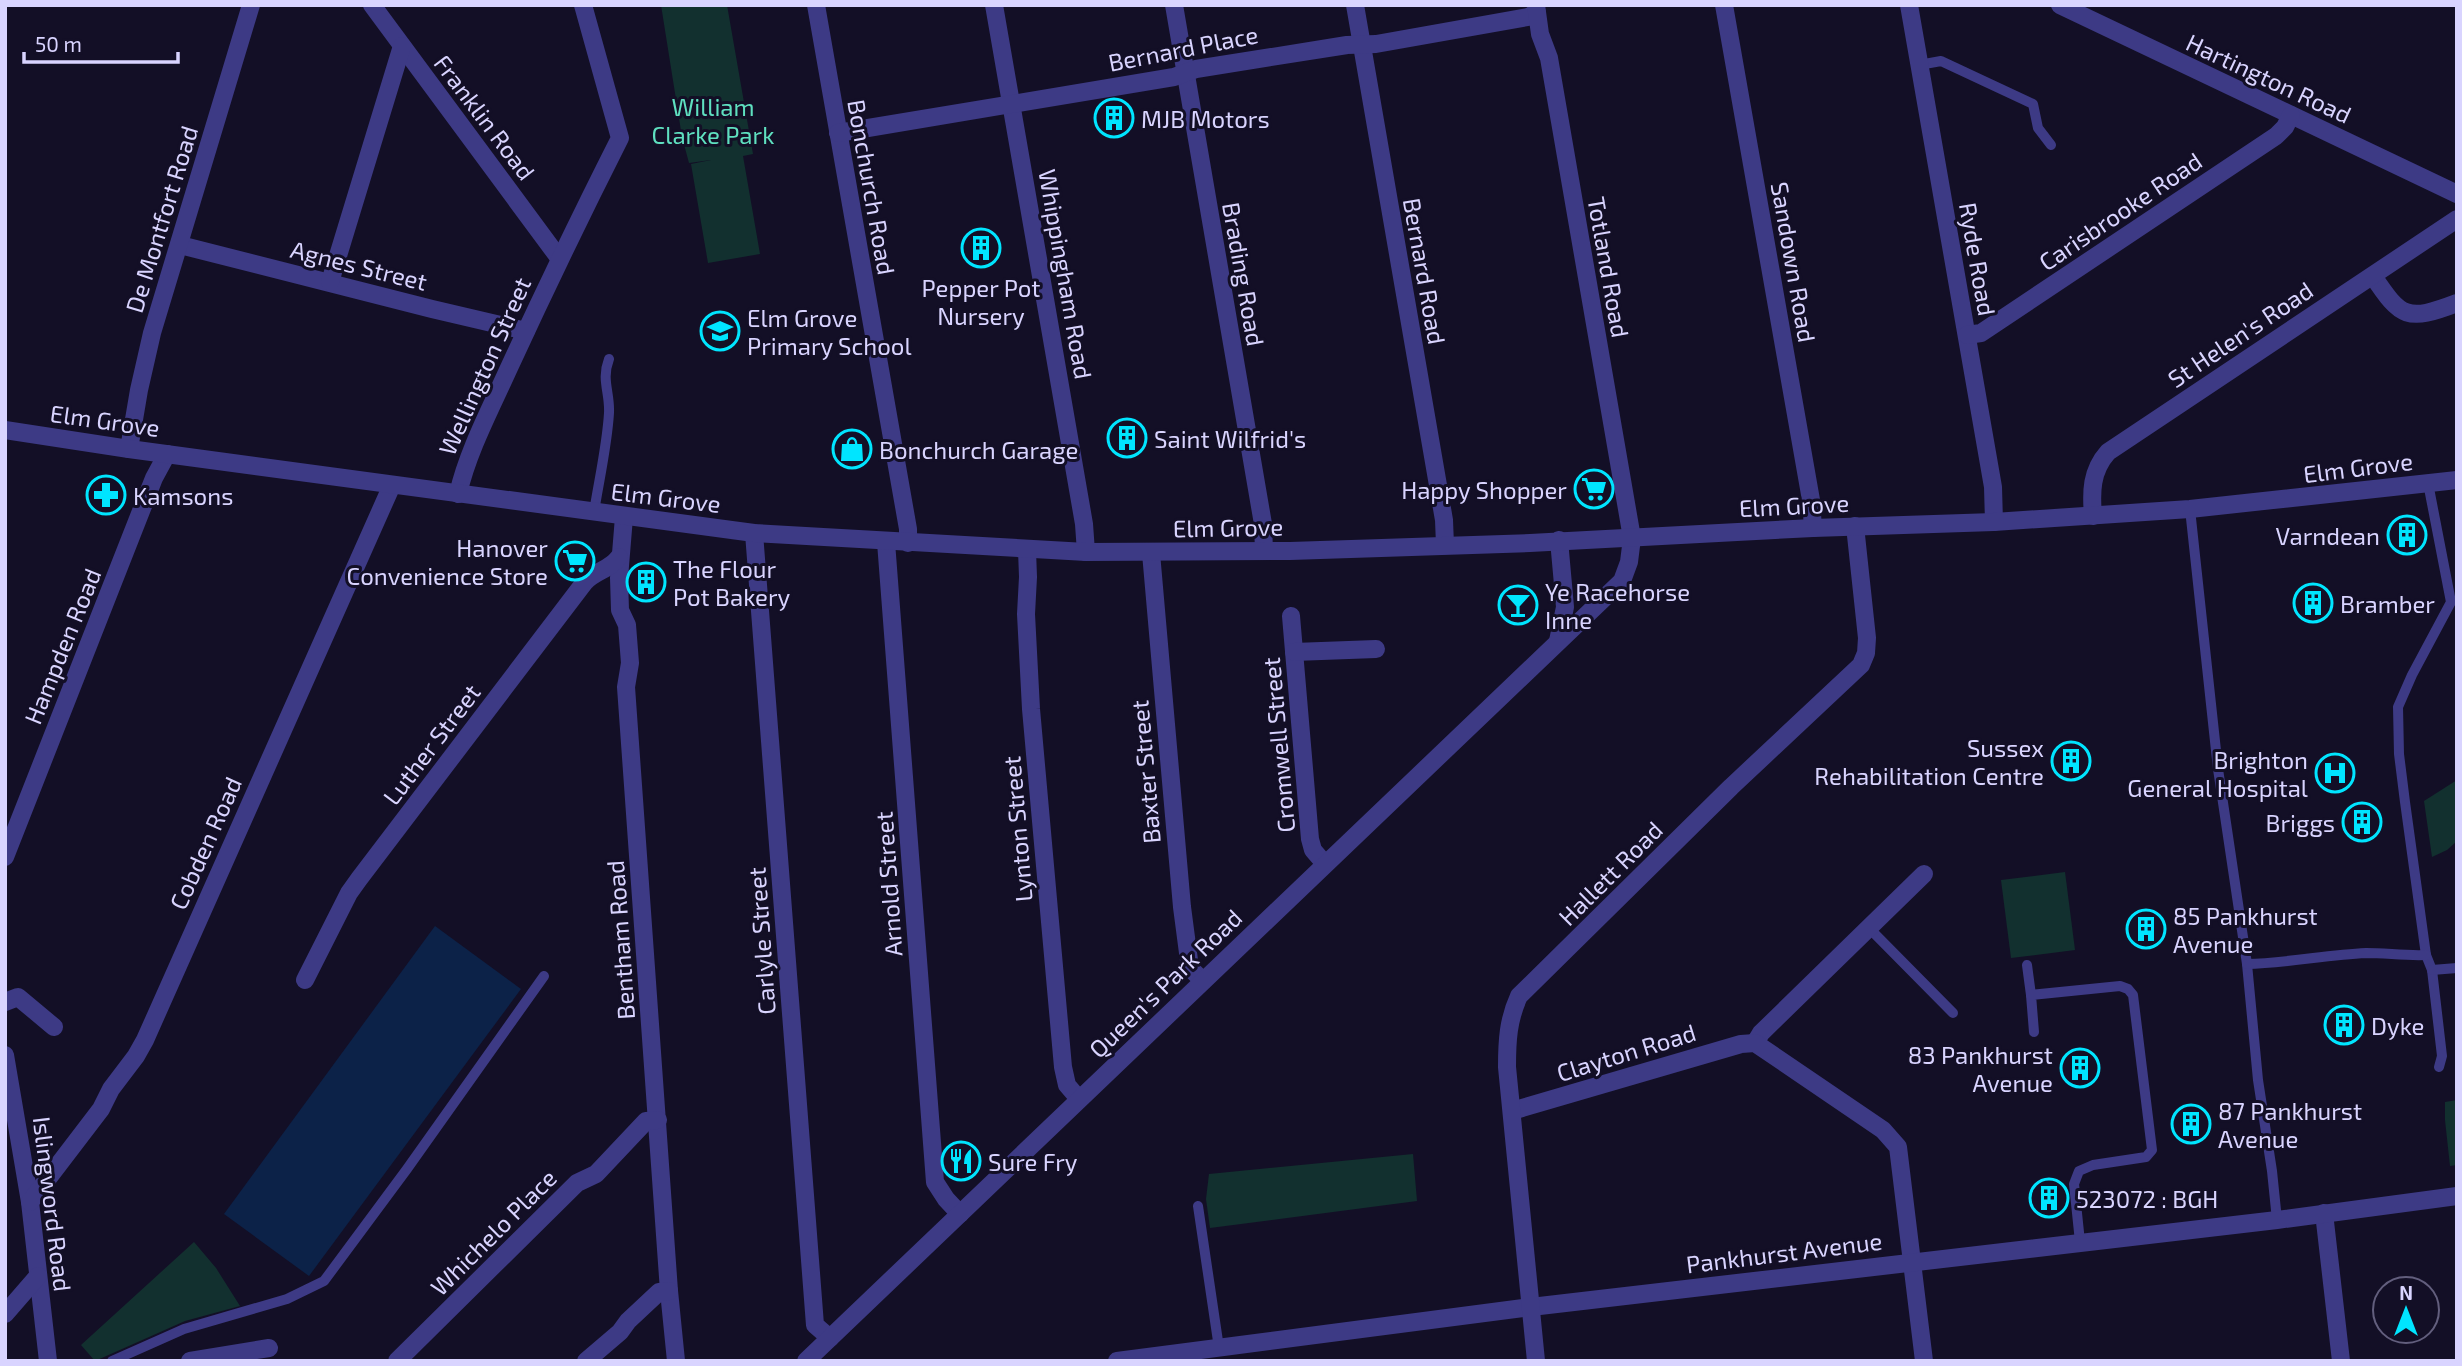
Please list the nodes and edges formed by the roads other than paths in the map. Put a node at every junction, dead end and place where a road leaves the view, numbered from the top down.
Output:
1 (251, 5) edge
2 (372, 5) edge
3 (583, 5) edge
4 (816, 5) edge
5 (995, 5) edge
6 (1174, 5) edge
7 (1354, 5) edge
8 (1724, 5) edge
9 (1909, 5) edge
10 (2060, 5) edge
11 (1536, 9) edge
12 (1361, 44) junction
13 (402, 46) junction
14 (1919, 65) junction
15 (1185, 73) junction
16 (1012, 103) junction
17 (2291, 115) junction
18 (838, 133) junction
19 (2051, 145) dead end
20 (2457, 194) edge
21 (2457, 219) edge
22 (180, 245) junction
23 (559, 258) junction
24 (2373, 276) junction
25 (330, 282) junction
26 (2457, 303) edge
27 (526, 331) junction
28 (1967, 335) junction
29 (609, 359) dead end
30 (5, 430) edge
31 (129, 449) junction
32 (167, 454) junction
33 (2457, 480) edge
34 (2428, 483) junction
35 (392, 485) junction
36 (458, 494) junction
37 (2190, 509) junction
38 (594, 512) junction
39 (2093, 516) junction
40 (624, 517) junction
41 (1994, 522) junction
42 (1855, 527) junction
43 (1813, 528) junction
44 (754, 533) junction
45 (1632, 538) junction
46 (1559, 540) junction
47 (886, 542) junction
48 (908, 543) junction
49 (1445, 545) junction
50 (1027, 550) junction
51 (1265, 551) junction
52 (1086, 552) junction
53 (1151, 553) junction
54 (619, 557) junction
55 (2454, 602) edge
56 (1292, 616) dead end
57 (1558, 641) junction
58 (1376, 649) dead end
59 (1294, 652) junction
60 (5, 857) edge
61 (1325, 864) junction
62 (1924, 874) dead end
63 (1870, 928) junction
64 (2426, 955) junction
65 (2247, 964) junction
66 (2027, 965) dead end
67 (2457, 968) edge
68 (2432, 970) junction
69 (544, 976) dead end
70 (306, 980) dead end
71 (1203, 981) junction
72 (2031, 995) junction
73 (5, 1002) edge
74 (1953, 1013) dead end
75 (54, 1027) dead end
76 (2034, 1032) dead end
77 (1755, 1043) junction
78 (5, 1055) edge
79 (2439, 1067) dead end
80 (1079, 1099) junction
81 (1512, 1111) junction
82 (658, 1120) junction
83 (12, 1124) edge
84 (2457, 1196) edge
85 (30, 1202) junction
86 (1198, 1206) dead end
87 (2324, 1213) junction
88 (960, 1214) junction
89 (2277, 1220) junction
90 (2080, 1242) junction
91 (1913, 1261) junction
92 (38, 1276) junction
93 (669, 1291) junction
94 (1531, 1307) junction
95 (5, 1314) edge
96 (830, 1338) junction
97 (269, 1348) dead end
98 (1219, 1348) junction
99 (48, 1361) edge
100 (112, 1361) edge
101 (190, 1361) edge
102 (397, 1361) edge
103 (586, 1361) edge
104 (676, 1361) edge
105 (806, 1361) edge
106 (1117, 1361) edge
107 (1536, 1361) edge
108 (1924, 1361) edge
109 (2341, 1361) edge

1 - 22 street, De Montfort Road
2 - 13 street, Franklin Road
3 - 23 street, Wellington Street
4 - 18 street, Bonchurch Road
5 - 16 street, Whippingham Road
6 - 15 street, Brading Road
7 - 12 street, Bernard Road
8 - 43 street, Sandown Road
9 - 14 street, Ryde Road
10 - 17 street, Hartington Road
11 - 12 street, Bernard Place
11 - 45 street, Totland Road
12 - 15 street, Bernard Place
12 - 49 street, Bernard Road
13 - 23 street, Franklin Road
13 - 25 street
14 - 19 lane
14 - 28 street, Ryde Road
15 - 16 street, Bernard Place
15 - 51 street, Brading Road
16 - 18 street, Bernard Place
16 - 52 street, Whippingham Road
17 - 20 street, Hartington Road
17 - 28 street, Carisbrooke Road
18 - 48 street, Bonchurch Road
21 - 24 street, St Helen's Road
22 - 25 street, Agnes Street
22 - 31 street, De Montfort Road
23 - 27 street, Wellington Street
24 - 26 street
24 - 39 street, St Helen's Road
25 - 27 street, Agnes Street
27 - 36 street, Wellington Street
28 - 41 street, Ryde Road
29 - 38 lane
30 - 31 street, Elm Grove
31 - 32 street, Elm Grove
32 - 35 street, Elm Grove
32 - 60 street, Hampden Road
33 - 34 street, Elm Grove
34 - 37 street, Elm Grove
34 - 55 lane
35 - 36 street, Elm Grove
35 - 85 street, Cobden Road
36 - 38 street, Elm Grove
37 - 39 street, Elm Grove
37 - 65 lane
38 - 40 street, Elm Grove
39 - 41 street, Elm Grove
40 - 44 street, Elm Grove
40 - 54 street, Bentham Road
41 - 42 street, Elm Grove
42 - 43 street, Elm Grove
42 - 81 street, Hallett Road
43 - 45 street, Elm Grove
44 - 47 street, Elm Grove
44 - 96 street, Carlyle Street
45 - 46 street, Elm Grove
45 - 57 street, Queen's Park Road
46 - 49 street, Elm Grove
46 - 57 street
47 - 48 street, Elm Grove
47 - 88 street, Arnold Street
48 - 50 street, Elm Grove
49 - 51 street, Elm Grove
50 - 52 street, Elm Grove
50 - 80 street, Lynton Street
51 - 53 street, Elm Grove
52 - 53 street, Elm Grove
53 - 71 street, Baxter Street
54 - 70 street, Luther Street
54 - 82 street, Bentham Road
55 - 64 lane
56 - 59 street, Cromwell Street
57 - 61 street, Queen's Park Road
58 - 59 street
59 - 61 street, Cromwell Street
61 - 71 street, Queen's Park Road
62 - 63 street
63 - 74 lane
63 - 77 street
64 - 65 lane
64 - 68 lane
65 - 89 lane
66 - 72 lane
67 - 68 lane
68 - 79 lane
69 - 100 lane
71 - 80 street, Queen's Park Road
72 - 76 lane
72 - 90 lane
73 - 75 street
77 - 81 street, Clayton Road
77 - 91 street
78 - 83 street, Islingword Road
80 - 88 street, Queen's Park Road
81 - 94 street, Hallett Road
82 - 93 street, Bentham Road
82 - 102 street, Whichelo Place
83 - 85 street, Islingword Road
84 - 87 street, Pankhurst Avenue
85 - 92 street, Islingword Road
86 - 98 lane
87 - 89 street, Pankhurst Avenue
87 - 109 street
88 - 96 street, Queen's Park Road
89 - 90 street, Pankhurst Avenue
90 - 91 street, Pankhurst Avenue
91 - 94 street, Pankhurst Avenue
91 - 108 street
92 - 95 street
92 - 99 street, Islingword Road
93 - 103 street
93 - 104 street, Bentham Road
94 - 98 street, Pankhurst Avenue
94 - 107 street, Hallett Road
96 - 105 street, Queen's Park Road
97 - 101 street
98 - 106 street, Pankhurst Avenue

